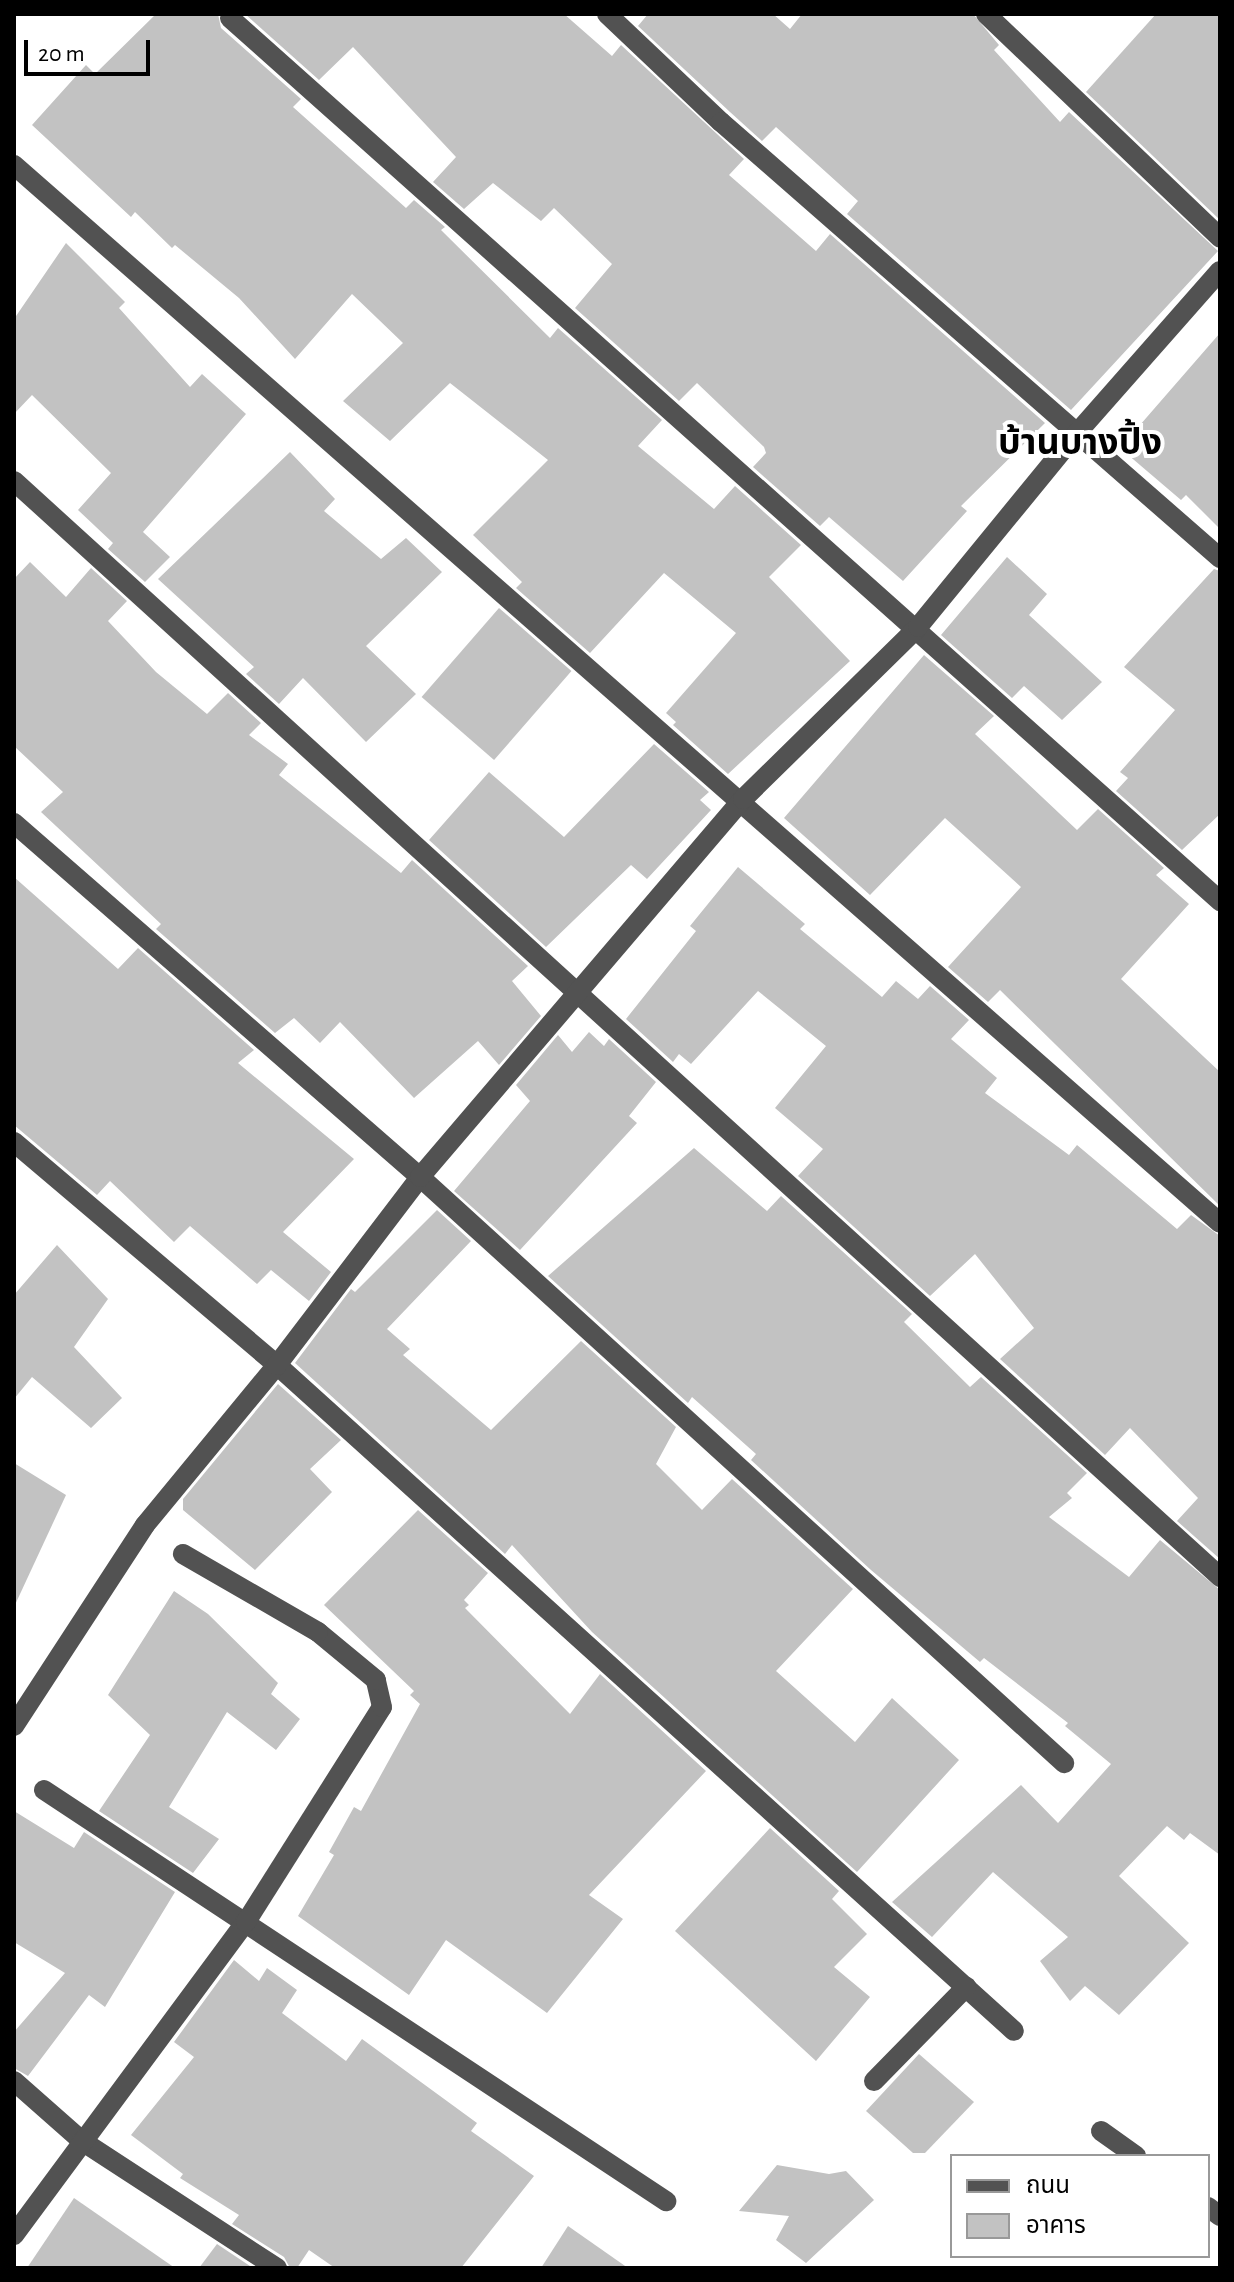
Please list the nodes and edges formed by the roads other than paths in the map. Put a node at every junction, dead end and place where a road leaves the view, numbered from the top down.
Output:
1 (607, 14) edge
2 (986, 14) edge
3 (230, 18) dead end
4 (14, 165) edge
5 (1220, 238) edge
6 (1220, 271) edge
7 (1077, 433) junction
8 (14, 481) edge
9 (1220, 558) edge
10 (918, 627) junction
11 (743, 799) junction
12 (14, 823) edge
13 (1220, 901) edge
14 (579, 992) junction
15 (14, 1142) edge
16 (420, 1177) junction
17 (1220, 1223) edge
18 (277, 1365) junction
19 (183, 1554) dead end
20 (1220, 1577) edge
21 (14, 1726) edge
22 (1064, 1763) dead end
23 (44, 1790) dead end
24 (246, 1922) junction
25 (966, 1987) junction
26 (1014, 2031) dead end
27 (14, 2081) edge
28 (874, 2081) dead end
29 (1101, 2131) dead end
30 (82, 2141) junction
31 (1133, 2154) edge
32 (666, 2201) dead end
33 (14, 2235) edge
34 (277, 2268) edge

1 - 7 street
2 - 5 street
3 - 10 street
4 - 11 street
6 - 7 street
7 - 9 street
7 - 10 street
8 - 14 street
10 - 11 street
10 - 13 street
11 - 14 street
11 - 17 street
12 - 16 street
14 - 16 street
14 - 20 street
15 - 18 street
16 - 18 street
16 - 22 street
18 - 21 street
18 - 25 street
19 - 24 street
23 - 24 street
24 - 30 street
24 - 32 street
25 - 26 street
25 - 28 street
27 - 30 street
29 - 31 street
30 - 33 street
30 - 34 street

